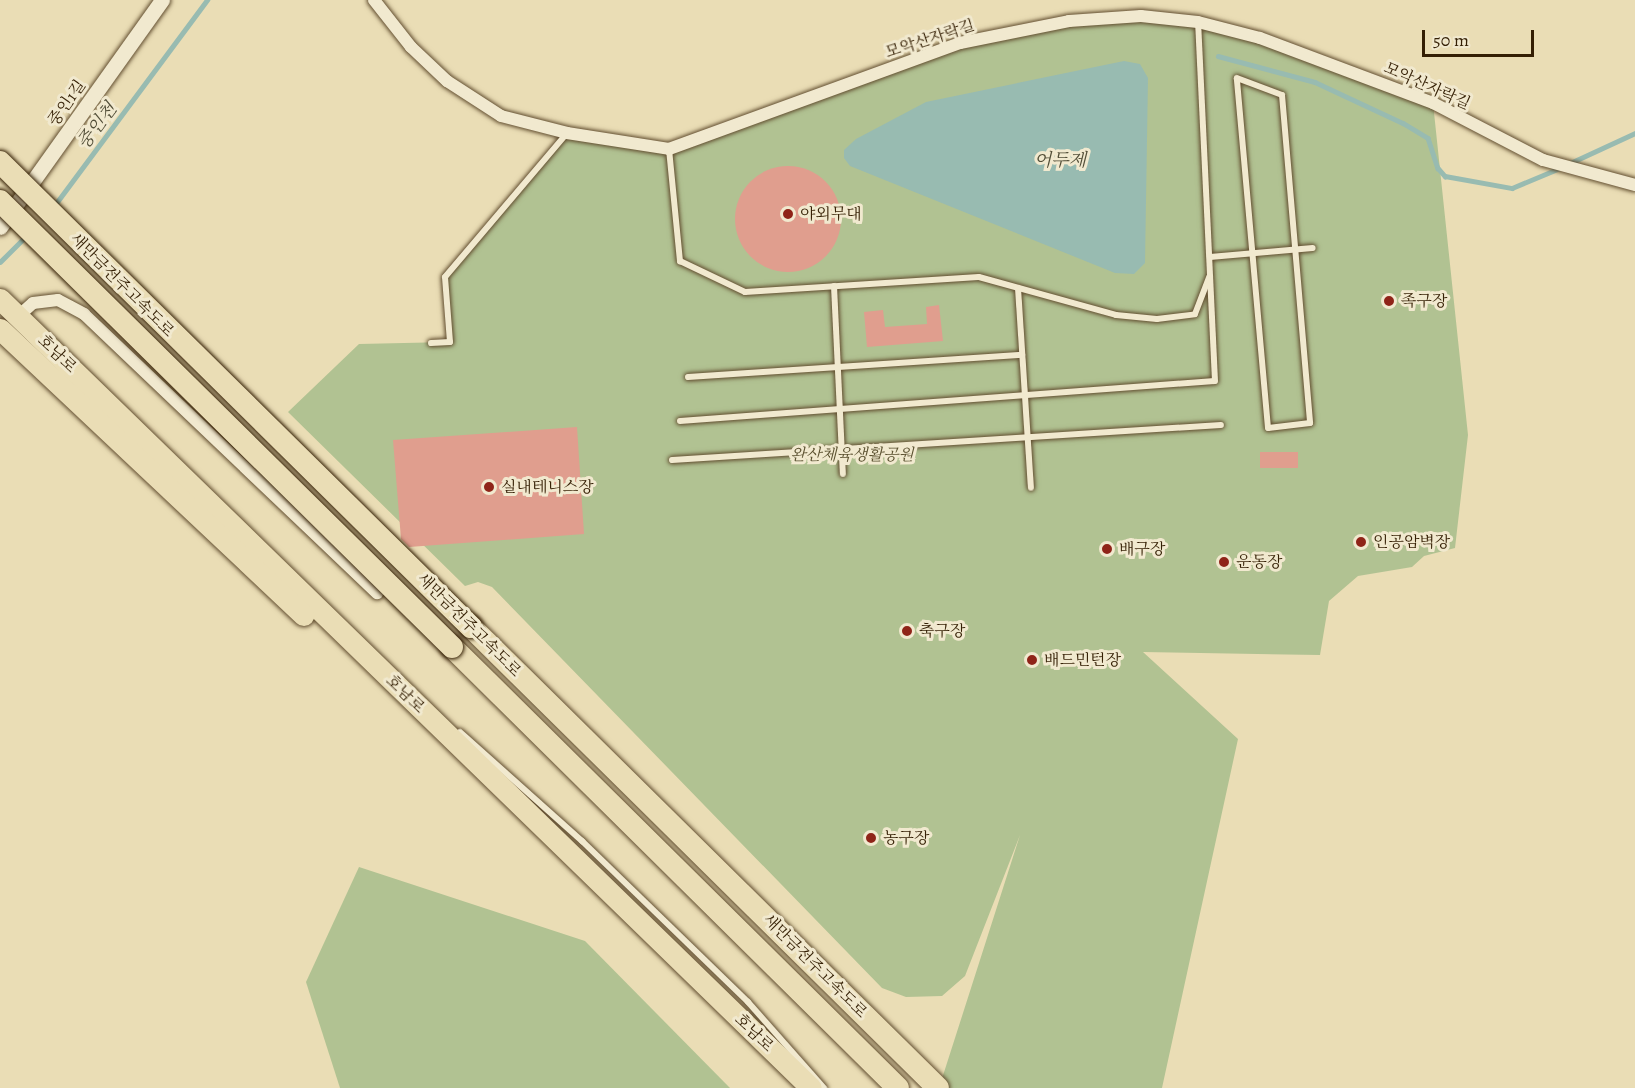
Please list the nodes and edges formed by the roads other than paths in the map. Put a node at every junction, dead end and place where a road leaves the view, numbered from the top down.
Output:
1 (162, 0) edge
2 (374, 0) edge
3 (1198, 22) junction
4 (567, 133) junction
5 (669, 149) junction
6 (0, 162) edge
7 (1635, 185) edge
8 (0, 201) edge
9 (0, 227) edge
10 (1313, 248) dead end
11 (1295, 249) junction
12 (1252, 253) junction
13 (1210, 257) junction
14 (1211, 272) junction
15 (834, 286) junction
16 (1018, 288) junction
17 (0, 299) edge
18 (23, 312) dead end
19 (0, 329) edge
20 (431, 343) dead end
21 (1022, 356) junction
22 (838, 367) junction
23 (688, 377) dead end
24 (1025, 395) junction
25 (840, 409) junction
26 (680, 421) dead end
27 (1221, 425) dead end
28 (1028, 437) junction
29 (842, 449) junction
30 (672, 460) dead end
31 (843, 474) dead end
32 (1031, 488) dead end
33 (285, 577) junction
34 (377, 593) dead end
35 (442, 717) dead end
36 (451, 724) dead end
37 (790, 1088) edge
38 (811, 1088) edge
39 (824, 1088) edge
40 (898, 1088) edge
41 (938, 1088) edge

1 - 9 street, 중인1길
2 - 4 street, 모악산자락길
3 - 5 street, 모악산자락길
3 - 7 street, 모악산자락길
3 - 13 lane
4 - 5 street, 모악산자락길
4 - 20 lane
5 - 15 lane
6 - 41 highway, 새만금전주고속도로, bridge
8 - 40 highway, 새만금전주고속도로, bridge
10 - 11 lane
11 - 12 lane
11 - 12 lane
11 - 12 lane
12 - 13 lane
13 - 14 lane
14 - 16 lane
14 - 24 lane
15 - 16 lane
15 - 22 lane
16 - 21 lane
17 - 33 highway, 호남로
18 - 34 street
19 - 37 highway, 호남로
21 - 22 lane
21 - 24 lane
22 - 23 lane
22 - 25 lane
24 - 25 lane
24 - 28 lane
25 - 26 lane
25 - 29 lane
27 - 28 lane
28 - 29 lane
28 - 32 lane
29 - 30 lane
29 - 31 lane
33 - 35 lane
33 - 38 highway, 호남로
36 - 39 lane

